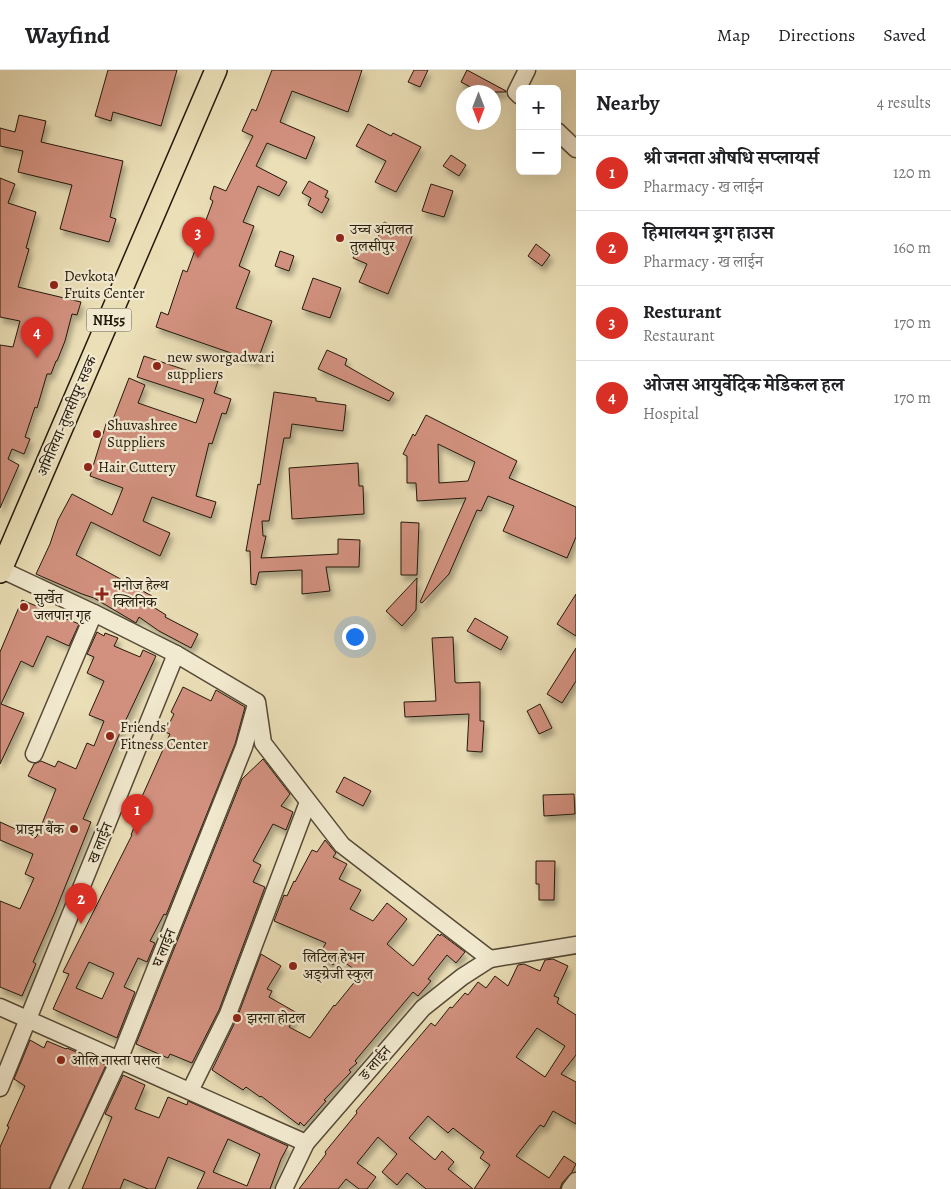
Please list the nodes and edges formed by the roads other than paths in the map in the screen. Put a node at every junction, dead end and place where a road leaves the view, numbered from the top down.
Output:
1 (216, 70) edge
2 (527, 70) edge
3 (520, 85) edge
4 (561, 135) edge
5 (576, 149) edge
6 (0, 574) edge
7 (94, 613) junction
8 (176, 654) junction
9 (256, 702) junction
10 (34, 754) dead end
11 (308, 802) junction
12 (576, 944) edge
13 (490, 959) junction
14 (0, 1007) edge
15 (29, 1020) junction
16 (119, 1060) junction
17 (0, 1088) edge
18 (190, 1091) junction
19 (306, 1143) junction
20 (576, 1181) edge
21 (59, 1189) edge
22 (284, 1189) edge
23 (570, 1189) edge

1 - 6 main road, अमिलिया-तुलसीपुर सडक / NH55
2 - 3 street
4 - 5 street
6 - 7 street
7 - 8 street
7 - 10 street
8 - 9 street
8 - 15 street, ख लाईन
9 - 11 street
9 - 16 street, घ लाईन
11 - 13 street
11 - 18 street
12 - 13 street
13 - 19 street, ङ लाईन
14 - 15 street
15 - 16 street
15 - 17 street, ख लाईन
16 - 18 street
16 - 21 street, घ लाईन
18 - 19 street
19 - 22 street, ङ लाईन
20 - 23 street

